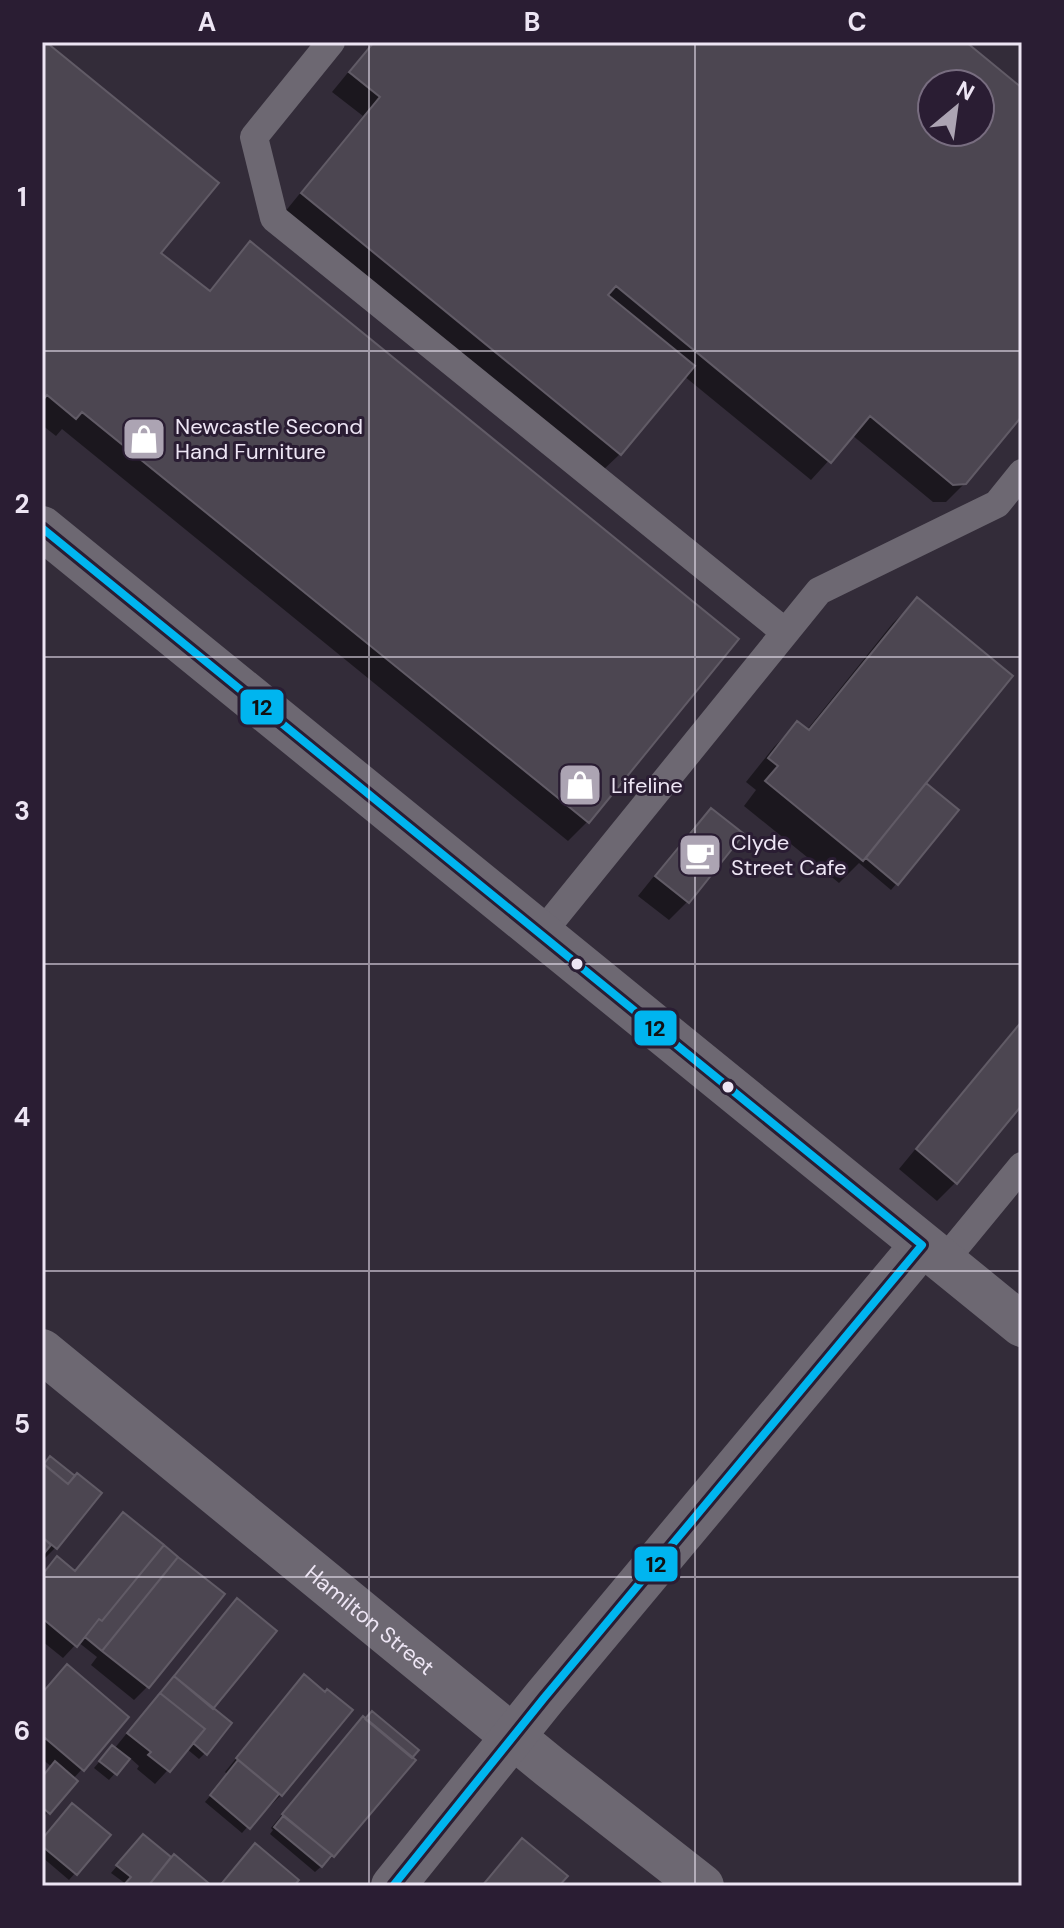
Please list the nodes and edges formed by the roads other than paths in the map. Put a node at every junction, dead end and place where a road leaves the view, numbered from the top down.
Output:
1 (331, 42) edge
2 (1022, 473) edge
3 (42, 528) edge
4 (785, 632) junction
5 (541, 934) junction
6 (1022, 1166) edge
7 (933, 1253) junction
8 (1022, 1325) edge
9 (42, 1351) edge
10 (513, 1736) junction
11 (393, 1886) edge
12 (702, 1886) edge

1 - 4 lane
2 - 4 lane
3 - 5 street
4 - 5 lane
5 - 7 street
6 - 7 lane
7 - 8 street
7 - 10 street
9 - 10 street, Hamilton Street
10 - 11 street
10 - 12 street, Hamilton Street

